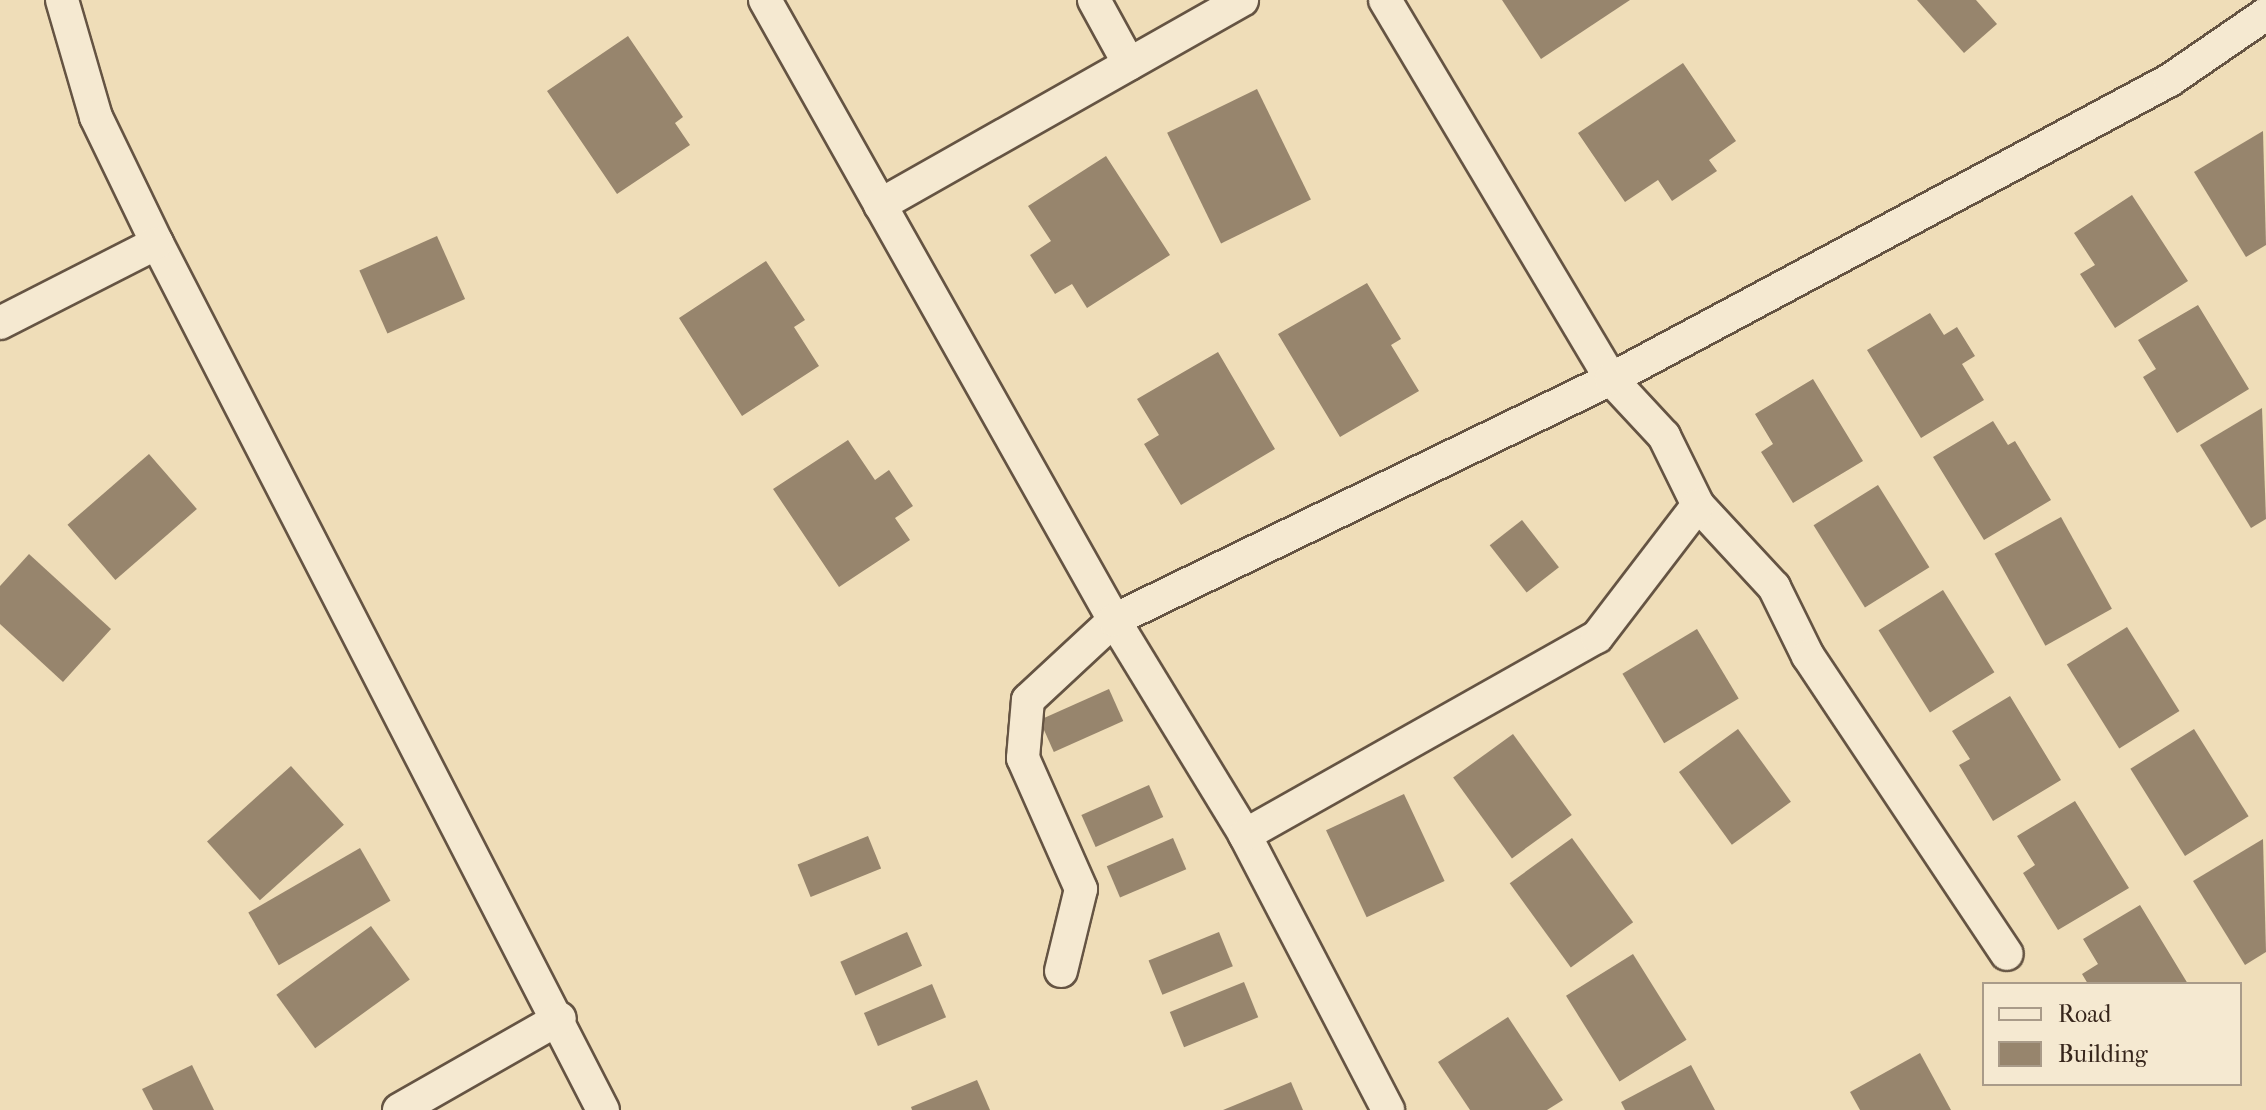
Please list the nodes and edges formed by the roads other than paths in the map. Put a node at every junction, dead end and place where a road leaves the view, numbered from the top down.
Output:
1 (62, 0) edge
2 (765, 0) edge
3 (1094, 0) edge
4 (1242, 0) edge
5 (1385, 0) edge
6 (2266, 14) edge
7 (1129, 64) junction
8 (880, 205) junction
9 (157, 243) junction
10 (0, 323) edge
11 (1611, 379) junction
12 (1698, 505) junction
13 (1114, 620) junction
14 (1245, 835) junction
15 (2007, 954) dead end
16 (1061, 971) dead end
17 (560, 1018) junction
18 (399, 1110) edge
19 (603, 1110) edge
20 (1388, 1110) edge

1 - 9 street
2 - 8 street
3 - 7 street
4 - 7 street
5 - 11 street
6 - 11 street
7 - 8 street
8 - 13 street
9 - 10 street
9 - 17 street
11 - 12 street
11 - 13 street
12 - 14 street
12 - 15 street
13 - 14 street
13 - 16 street
14 - 20 street
17 - 18 street
17 - 19 street

